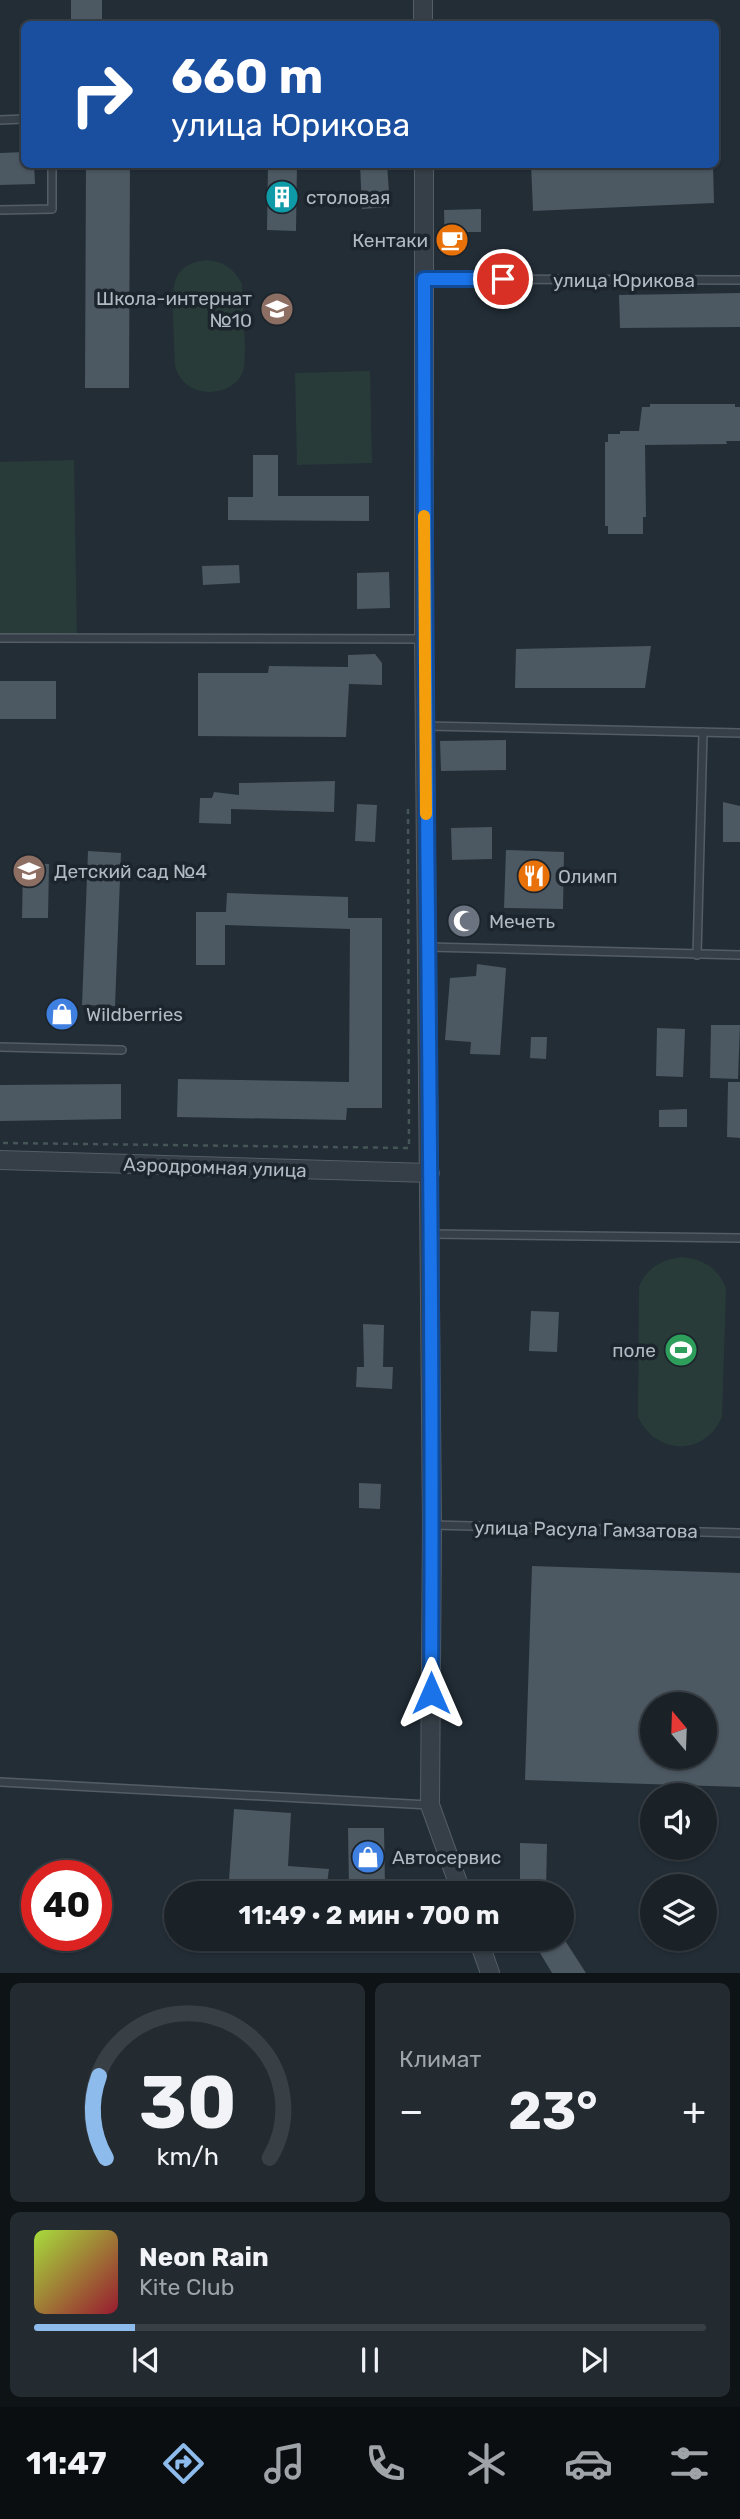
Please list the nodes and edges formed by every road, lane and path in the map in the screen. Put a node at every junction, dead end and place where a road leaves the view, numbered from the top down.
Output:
1 (423, 0) edge
2 (424, 21) edge
3 (21, 119) edge
4 (0, 120) edge
5 (52, 168) edge
6 (424, 168) edge
7 (0, 210) edge
8 (424, 279) junction
9 (740, 280) edge
10 (0, 638) edge
11 (424, 639) junction
12 (425, 726) junction
13 (703, 732) junction
14 (740, 733) edge
15 (408, 804) dead end
16 (427, 947) junction
17 (697, 955) junction
18 (740, 955) edge
19 (0, 1047) edge
20 (122, 1050) dead end
21 (0, 1143) edge
22 (0, 1160) edge
23 (430, 1173) junction
24 (430, 1234) junction
25 (740, 1238) edge
26 (432, 1525) junction
27 (740, 1533) edge
28 (0, 1782) edge
29 (430, 1805) junction
30 (457, 1881) edge
31 (482, 1951) edge
32 (490, 1973) edge

1 - 2 street
3 - 4 lane
5 - 7 lane
6 - 8 street
8 - 9 lane, улица Юрикова
8 - 11 street
10 - 11 lane
11 - 12 street
12 - 13 lane
12 - 16 street
13 - 14 lane
13 - 17 lane
15 - 21 path
16 - 17 lane
16 - 23 street
17 - 18 lane
19 - 20 lane
22 - 23 street, Аэродромная улица
23 - 24 street
24 - 25 lane
24 - 26 street
26 - 27 lane, улица Расула Гамзатова
26 - 29 street
28 - 29 lane
29 - 30 street
31 - 32 street

